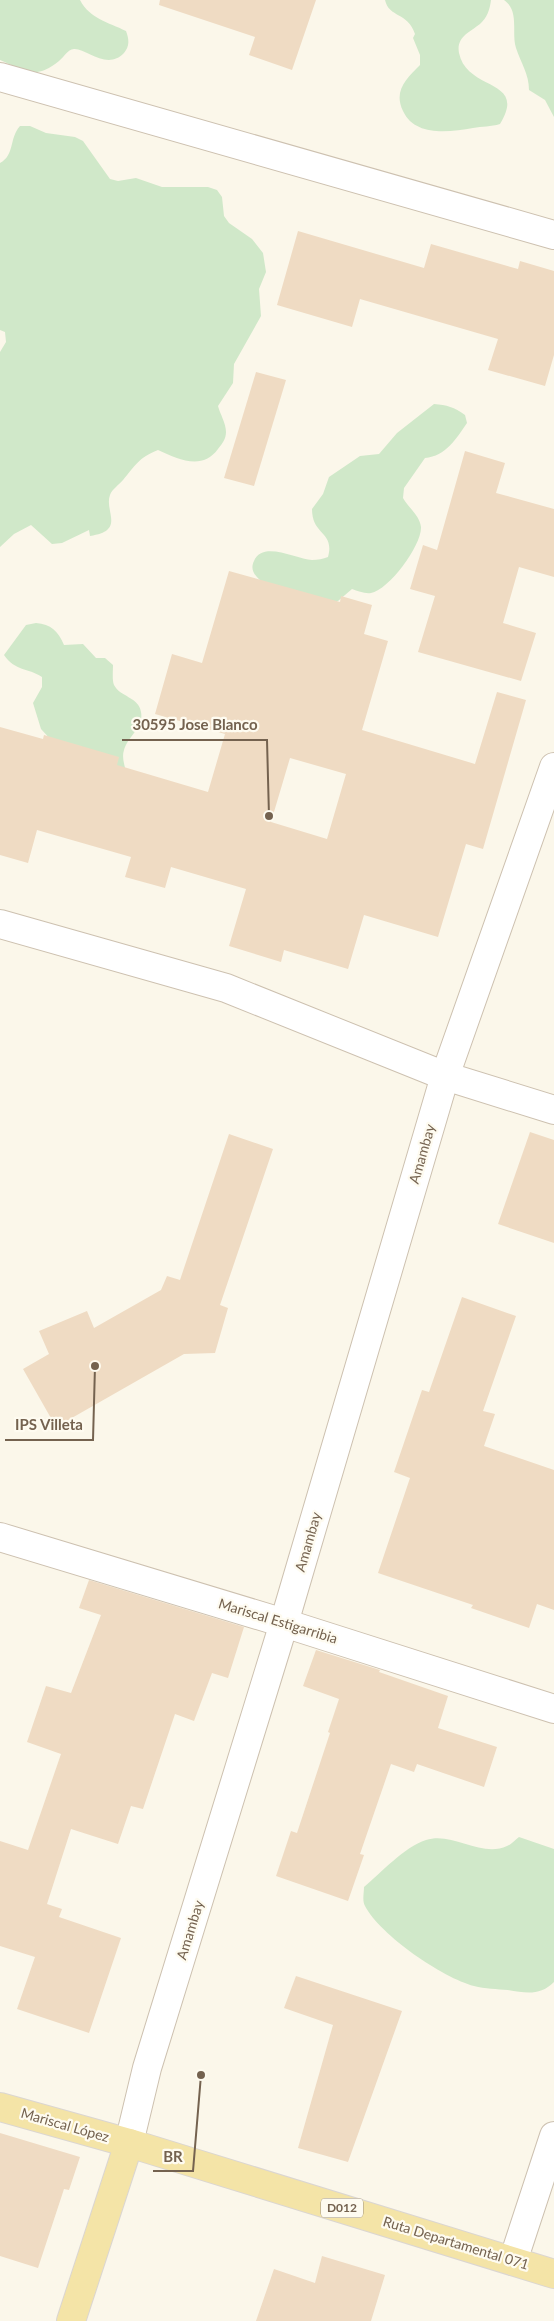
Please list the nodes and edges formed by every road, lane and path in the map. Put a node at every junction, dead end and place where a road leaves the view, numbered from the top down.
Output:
1 (0, 77) edge
2 (554, 235) edge
3 (554, 767) edge
4 (0, 924) edge
5 (445, 1076) junction
6 (554, 1110) edge
7 (0, 1537) edge
8 (284, 1623) junction
9 (554, 1709) edge
10 (0, 2107) edge
11 (554, 2136) edge
12 (129, 2143) junction
13 (513, 2261) junction
14 (554, 2274) edge
15 (71, 2321) edge

1 - 2 street
3 - 5 street, Amambay
4 - 5 street
5 - 6 street
5 - 8 street, Amambay
7 - 8 street, Mariscal Estigarribia
8 - 9 street, Mariscal Estigarribia
8 - 12 street, Amambay
10 - 12 main road, Mariscal López
11 - 13 street
12 - 13 main road, Ruta Departamental 071 / D012
12 - 15 main road, Amambay
13 - 14 main road, Ruta Departamental 071 / D012

